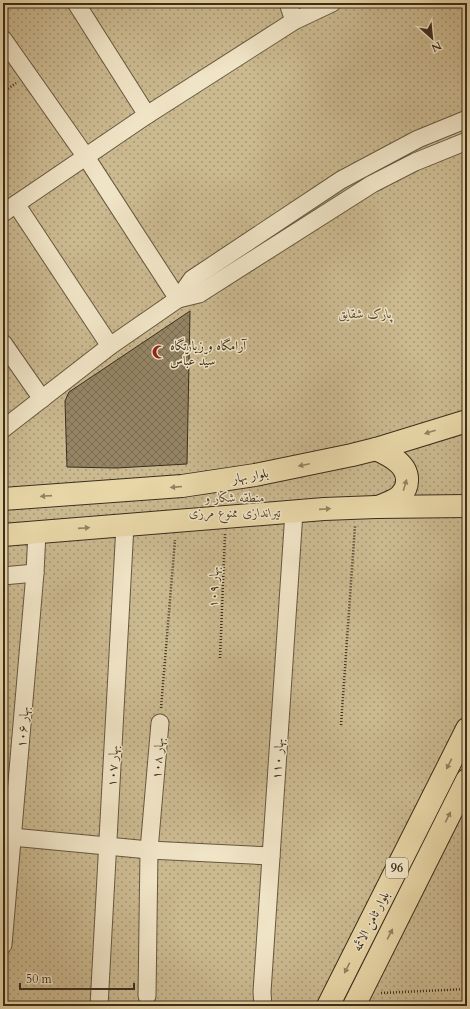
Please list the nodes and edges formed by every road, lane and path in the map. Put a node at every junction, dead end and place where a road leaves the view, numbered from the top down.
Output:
1 (76, 3) edge
2 (288, 3) edge
3 (332, 3) edge
4 (294, 21) junction
5 (3, 39) edge
6 (147, 115) junction
7 (467, 119) edge
8 (467, 141) edge
9 (86, 157) junction
10 (9, 209) edge
11 (178, 299) junction
12 (3, 343) edge
13 (110, 346) junction
14 (42, 399) junction
15 (467, 421) edge
16 (3, 429) edge
17 (376, 449) junction
18 (3, 499) edge
19 (467, 506) edge
20 (367, 508) junction
21 (294, 512) junction
22 (226, 517) junction
23 (177, 521) junction
24 (125, 525) junction
25 (37, 532) junction
26 (3, 535) edge
27 (35, 573) junction
28 (3, 576) edge
29 (220, 658) dead end
30 (160, 723) joint
31 (342, 725) dead end
32 (467, 729) edge
33 (467, 780) edge
34 (12, 837) junction
35 (107, 846) junction
36 (149, 850) junction
37 (271, 856) junction
38 (3, 945) edge
39 (467, 989) edge
40 (147, 996) dead end
41 (357, 1000) edge
42 (99, 1006) edge
43 (263, 1006) edge
44 (328, 1006) edge

1 - 6 street
2 - 4 street
3 - 4 street
4 - 6 street
5 - 9 street
6 - 9 street
7 - 11 street
8 - 11 street
9 - 10 street
9 - 11 street
10 - 13 street
11 - 13 street
12 - 14 street
13 - 14 street
14 - 16 street
15 -> 17 main road, بلوار بهار
17 -> 18 main road, بلوار بهار
20 -> 17 main road
19 - 20 main road
21 -> 20 main road
20 - 31 path
21 - 22 main road
21 - 37 street, بهار ۱۱۰
22 - 23 main road
22 - 29 path, بهار ۱۰۹
23 - 24 main road
23 - 30 path, بهار ۱۰۸
25 -> 24 main road
24 - 35 street, بهار ۱۰۷
25 - 26 main road
25 - 27 street, بهار ۱۰۶
27 - 28 street
27 - 34 street, بهار ۱۰۶
30 - 36 street, بهار ۱۰۸
32 -> 44 main road, بلوار ثامن الائمه / 96
41 -> 33 main road, بلوار ثامن الائمه / 96
34 - 35 street
34 - 38 street, بهار ۱۰۶
35 - 36 street
35 - 42 street, بهار ۱۰۷
36 - 37 street
36 - 40 street, بهار ۱۰۸
37 - 43 street, بهار ۱۱۰
39 - 41 path

